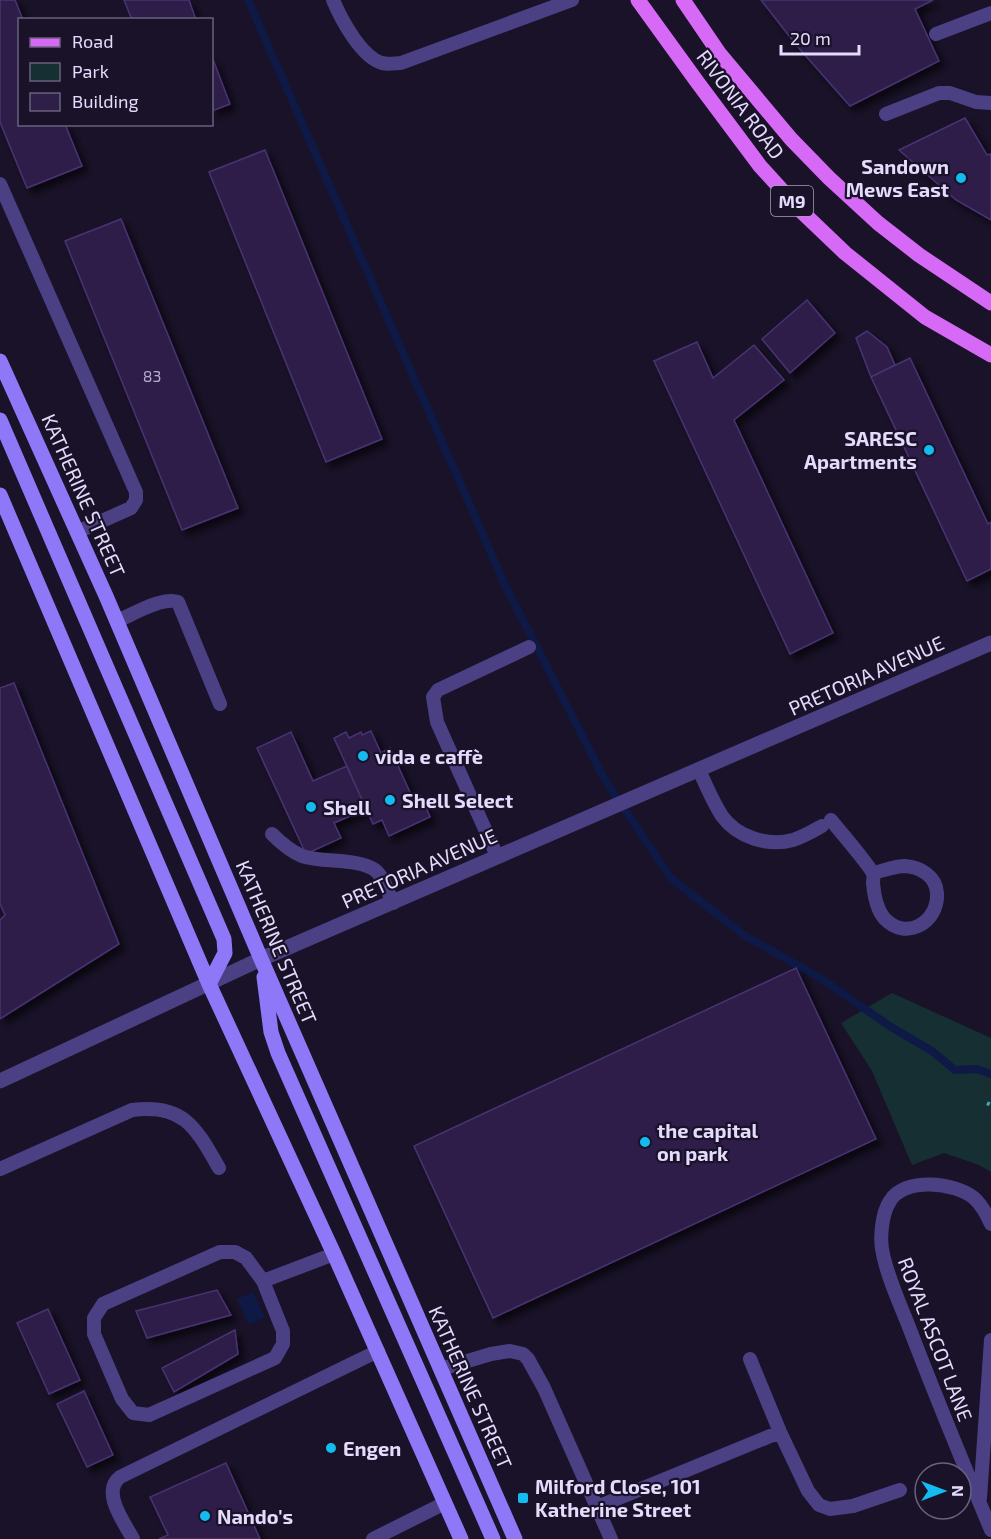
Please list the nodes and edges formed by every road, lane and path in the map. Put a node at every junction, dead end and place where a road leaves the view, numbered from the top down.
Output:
1 (333, 0) edge
2 (572, 0) edge
3 (638, 0) edge
4 (683, 0) edge
5 (991, 13) edge
6 (936, 34) dead end
7 (991, 103) edge
8 (886, 114) dead end
9 (0, 184) edge
10 (991, 303) edge
11 (991, 355) edge
12 (0, 361) edge
13 (0, 420) edge
14 (2, 504) edge
15 (77, 532) junction
16 (117, 621) junction
17 (991, 643) edge
18 (529, 647) dead end
19 (220, 704) dead end
20 (699, 770) junction
21 (272, 834) dead end
22 (498, 856) junction
23 (873, 873) junction
24 (393, 903) junction
25 (261, 959) junction
26 (210, 984) junction
27 (0, 1081) edge
28 (219, 1168) dead end
29 (0, 1169) edge
30 (991, 1224) edge
31 (334, 1254) junction
32 (263, 1281) junction
33 (991, 1340) edge
34 (378, 1351) junction
35 (750, 1359) dead end
36 (441, 1369) junction
37 (780, 1432) junction
38 (900, 1490) dead end
39 (445, 1503) junction
40 (980, 1504) junction
41 (597, 1508) junction
42 (991, 1530) edge
43 (133, 1539) edge
44 (373, 1539) edge
45 (461, 1539) edge
46 (493, 1539) edge
47 (515, 1539) edge
48 (611, 1539) edge

1 - 2 lane
3 - 11 main road, RIVONIA ROAD / M9
4 - 10 main road, RIVONIA ROAD / M9
5 - 6 lane
7 - 8 lane
9 - 15 lane
12 - 15 main road, KATHERINE STREET
13 - 26 main road
14 - 26 main road
15 - 16 main road, KATHERINE STREET
16 - 19 lane
16 - 25 main road, KATHERINE STREET
17 - 20 street, PRETORIA AVENUE
18 - 22 lane
20 - 22 street, PRETORIA AVENUE
20 - 23 lane
21 - 24 lane
22 - 24 street, PRETORIA AVENUE
23 - 23 lane
24 - 25 street, PRETORIA AVENUE
25 - 26 street, PRETORIA AVENUE
25 - 36 main road, KATHERINE STREET
25 - 46 main road
26 - 27 street, PRETORIA AVENUE
26 - 31 main road
28 - 29 lane
30 - 40 lane, ROYAL ASCOT LANE
31 - 32 lane
31 - 34 main road
32 - 32 lane
33 - 40 lane, ROYAL ASCOT LANE
34 - 39 main road
34 - 43 lane
35 - 37 lane
36 - 41 lane
36 - 47 main road, KATHERINE STREET
37 - 38 lane
37 - 41 lane
39 - 44 lane
39 - 45 main road
40 - 42 lane, ROYAL ASCOT LANE
41 - 48 lane

